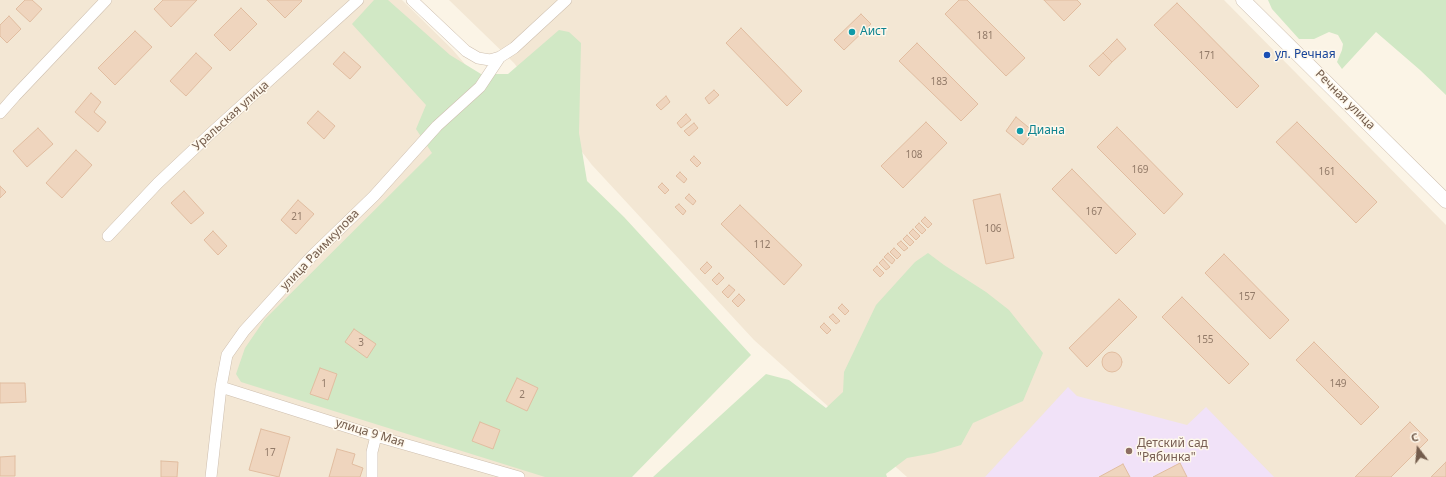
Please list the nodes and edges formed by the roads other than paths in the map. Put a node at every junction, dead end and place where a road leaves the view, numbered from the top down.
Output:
1 (106, 0) edge
2 (358, 0) edge
3 (412, 0) edge
4 (566, 0) edge
5 (1243, 0) edge
6 (500, 58) junction
7 (0, 113) edge
8 (1446, 201) edge
9 (108, 236) dead end
10 (221, 387) junction
11 (376, 436) junction
12 (211, 477) edge
13 (372, 477) edge
14 (519, 477) edge

1 - 7 street
2 - 9 street, Уральская улица
3 - 6 street
4 - 6 street
5 - 8 street, Речная улица
6 - 10 street, улица Раимкулова
10 - 11 street, улица 9 Мая
10 - 12 street, улица Раимкулова
11 - 13 street
11 - 14 street, улица 9 Мая

